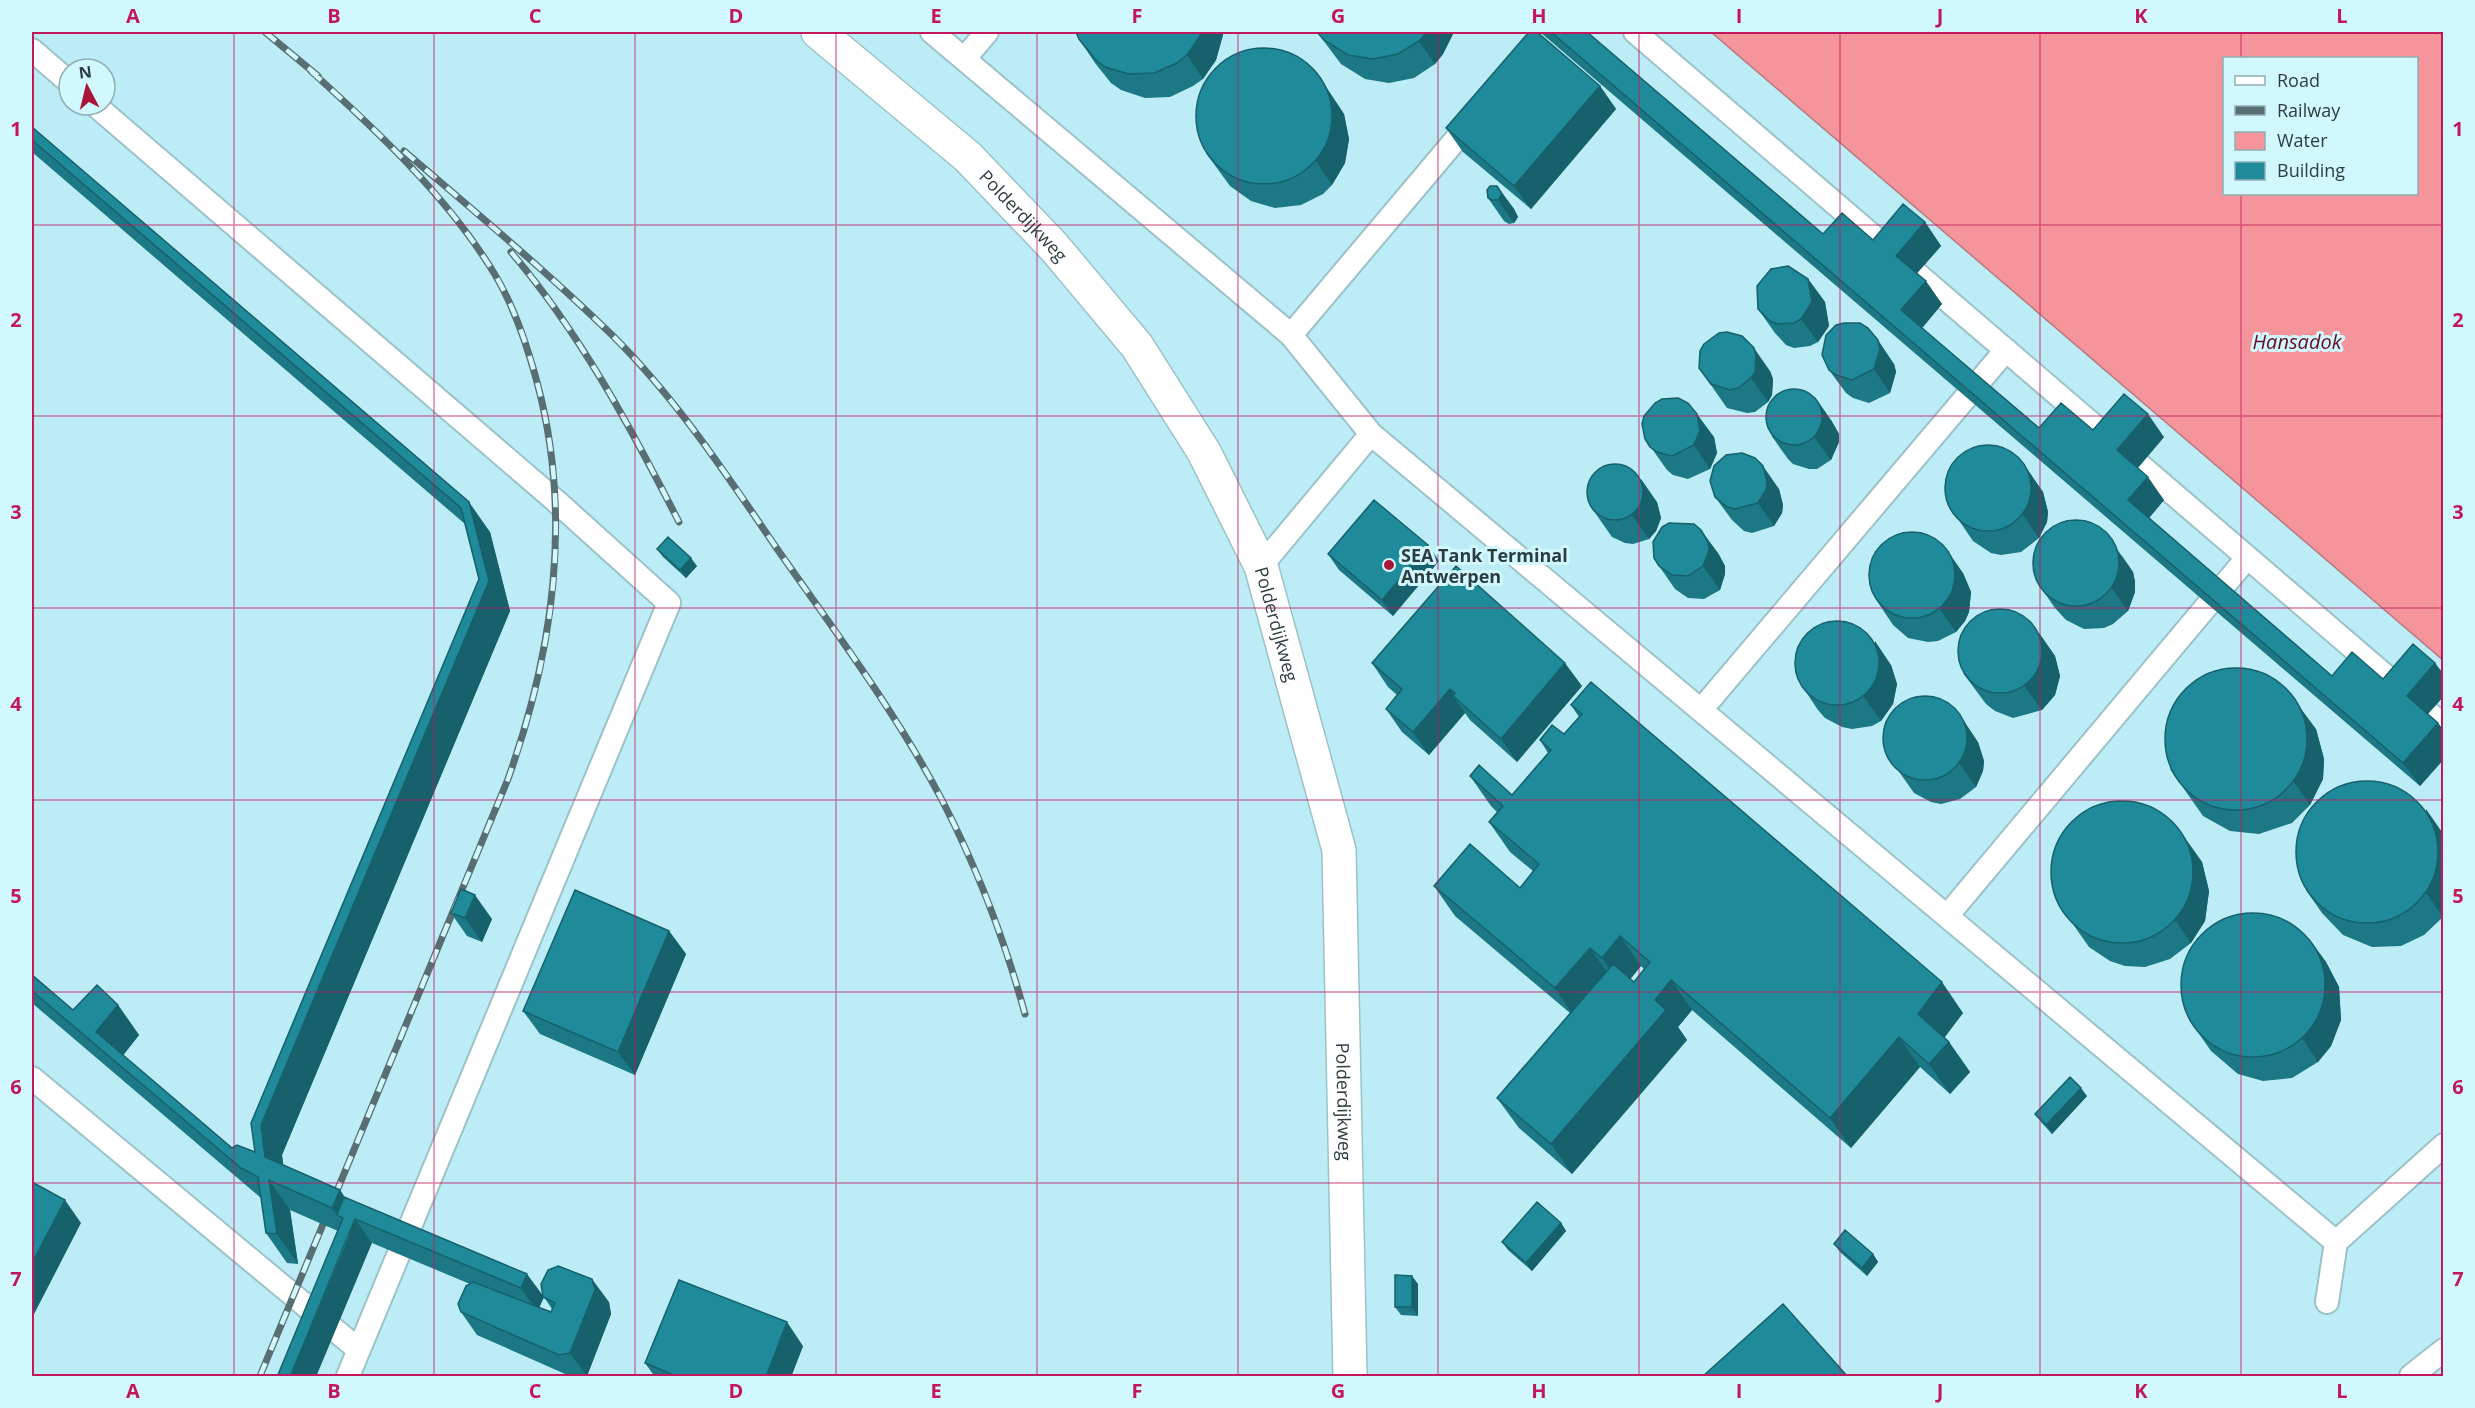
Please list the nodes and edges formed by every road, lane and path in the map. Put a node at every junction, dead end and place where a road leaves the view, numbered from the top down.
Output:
1 (818, 32) edge
2 (932, 32) edge
3 (987, 32) edge
4 (1635, 32) edge
5 (32, 50) edge
6 (964, 59) junction
7 (57, 72) edge
8 (1487, 103) edge
9 (110, 117) edge
10 (1291, 335) junction
11 (2006, 350) junction
12 (1371, 434) junction
13 (2247, 558) junction
14 (1261, 566) junction
15 (1701, 710) junction
16 (2444, 726) edge
17 (1947, 916) junction
18 (32, 1078) edge
19 (2444, 1145) edge
20 (2336, 1242) junction
21 (2327, 1302) dead end
22 (359, 1350) junction
23 (2444, 1350) edge
24 (348, 1377) edge
25 (1350, 1377) edge
26 (2411, 1377) edge

1 - 14 street, Polderdijkweg
2 - 6 lane
3 - 6 lane
4 - 11 lane
5 - 7 lane
6 - 10 lane
8 - 10 lane
9 - 22 lane
10 - 12 lane
11 - 13 lane
11 - 15 lane
12 - 14 lane
12 - 15 lane
13 - 16 lane
13 - 17 lane
14 - 25 street, Polderdijkweg
15 - 17 lane
17 - 20 lane
18 - 22 lane
19 - 20 lane
20 - 21 lane
22 - 24 lane
23 - 26 lane

